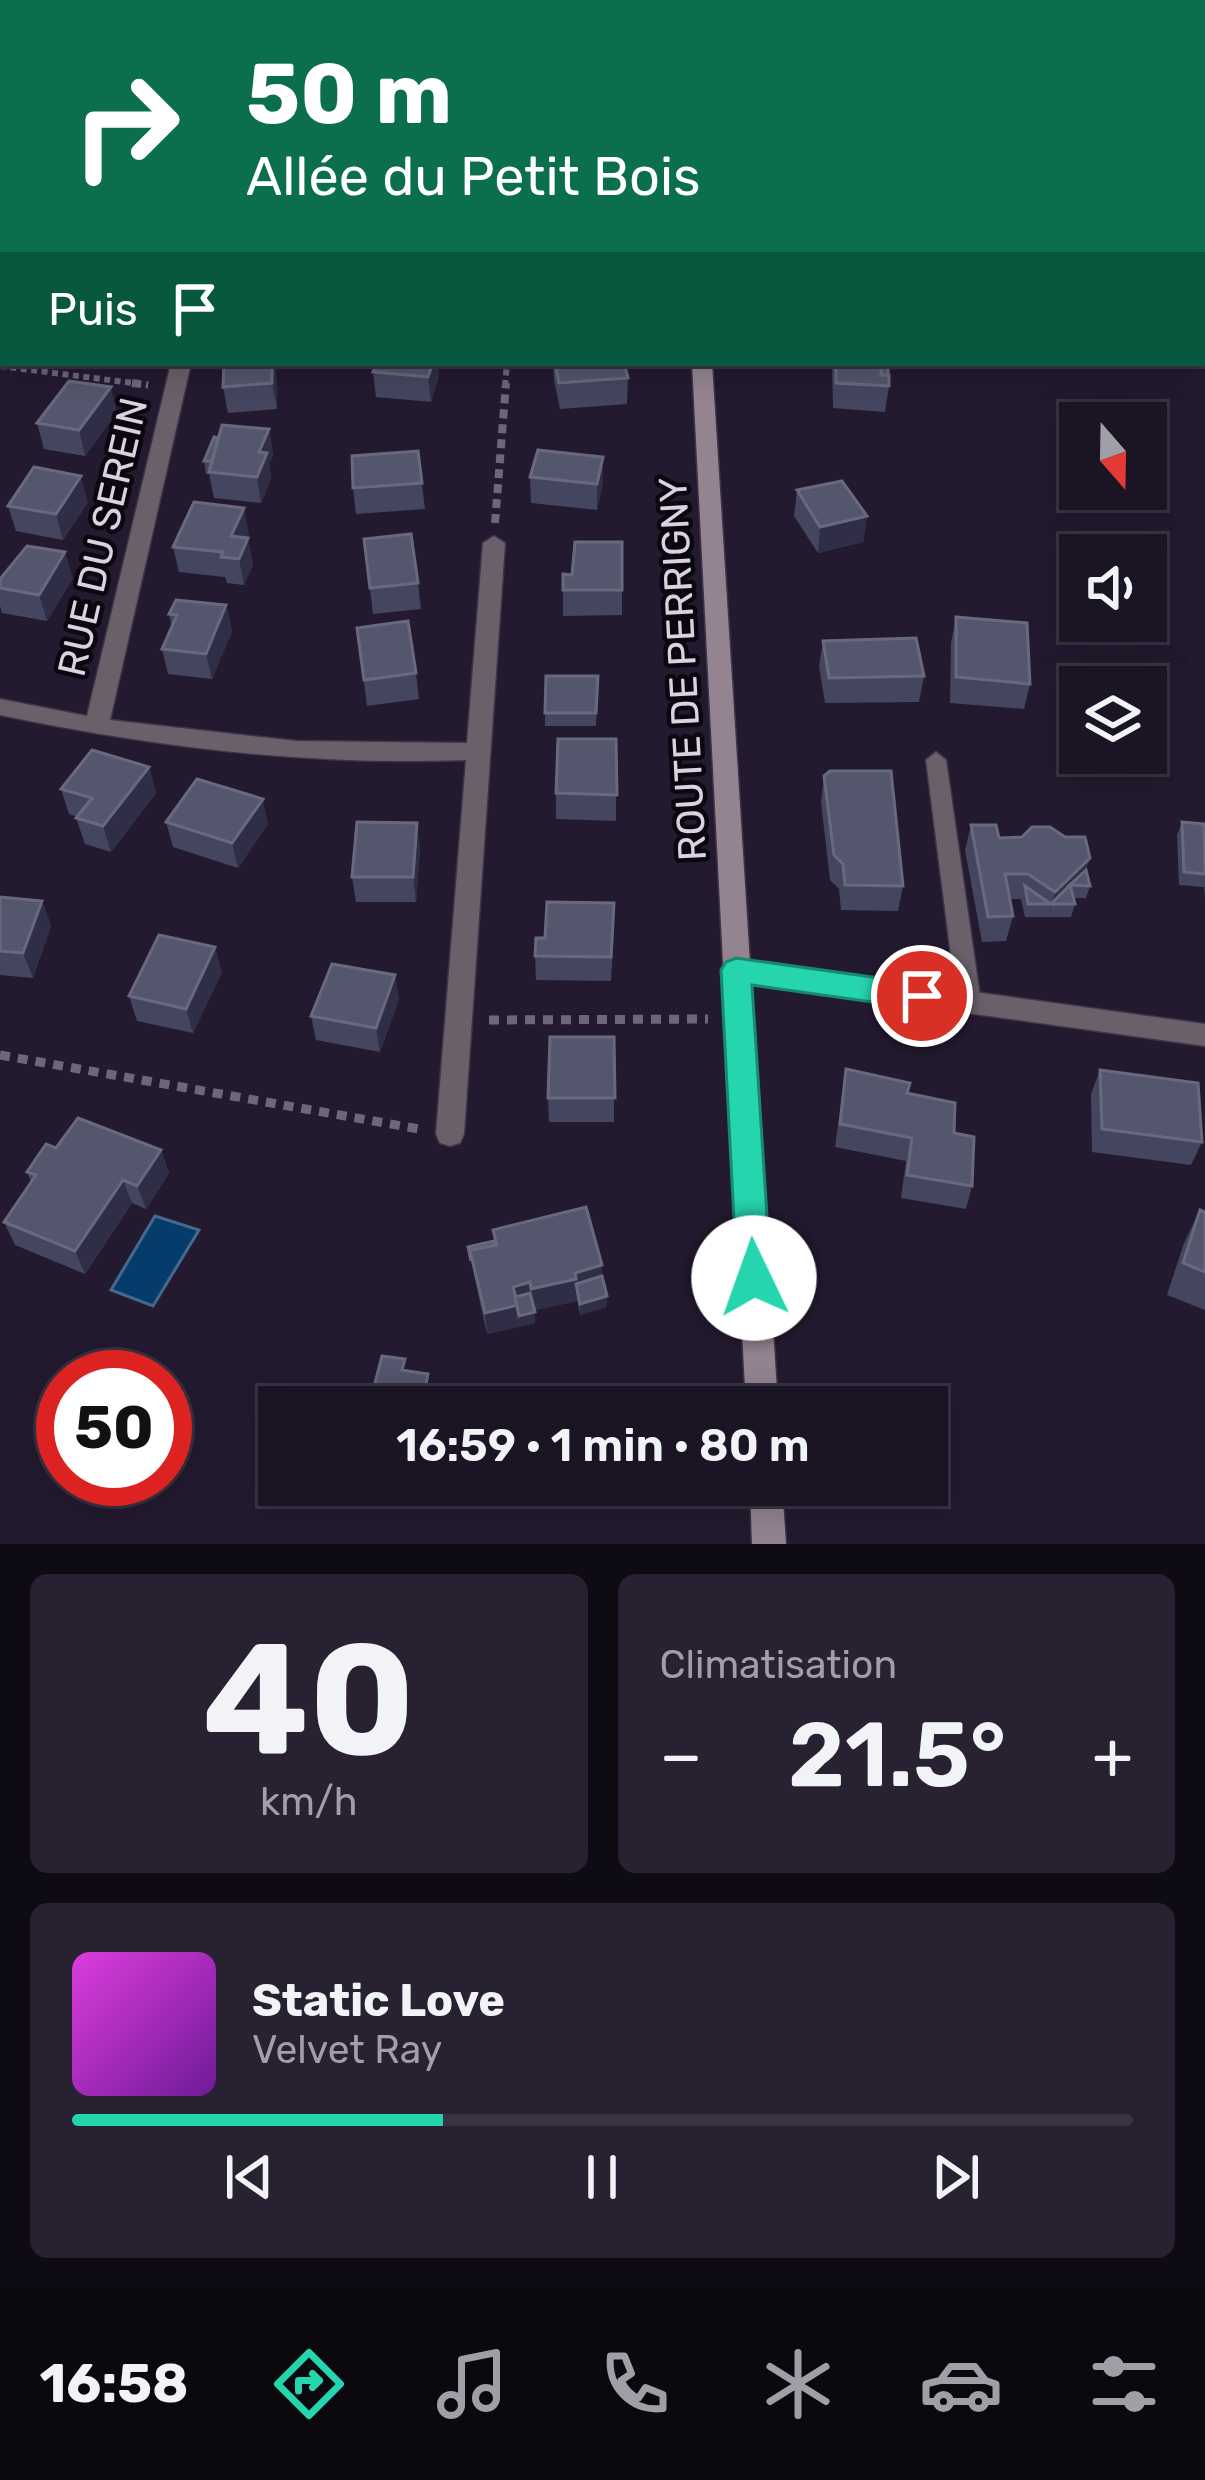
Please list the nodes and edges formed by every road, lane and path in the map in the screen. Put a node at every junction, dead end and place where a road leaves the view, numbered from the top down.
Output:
1 (0, 366) edge
2 (180, 366) edge
3 (507, 366) edge
4 (702, 366) edge
5 (173, 388) junction
6 (494, 543) joint
7 (0, 707) edge
8 (96, 728) junction
9 (477, 751) junction
10 (936, 760) dead end
11 (736, 970) junction
12 (969, 1003) junction
13 (740, 1019) junction
14 (458, 1020) junction
15 (1205, 1035) edge
16 (0, 1054) edge
17 (450, 1134) joint
18 (760, 1386) edge
19 (767, 1506) edge
20 (769, 1544) edge

1 - 5 path
2 - 5 street, RUE DU SEREIN
3 - 6 path
4 - 11 main road, ROUTE DE PERRIGNY
5 - 8 street, RUE DU SEREIN
6 - 9 street
7 - 8 street
8 - 9 street
9 - 14 street
10 - 12 lane
11 - 12 street
11 - 13 main road, ROUTE DE PERRIGNY
12 - 15 street
13 - 14 path
13 - 18 main road, ROUTE DE PERRIGNY
14 - 17 street
16 - 17 path
19 - 20 main road

